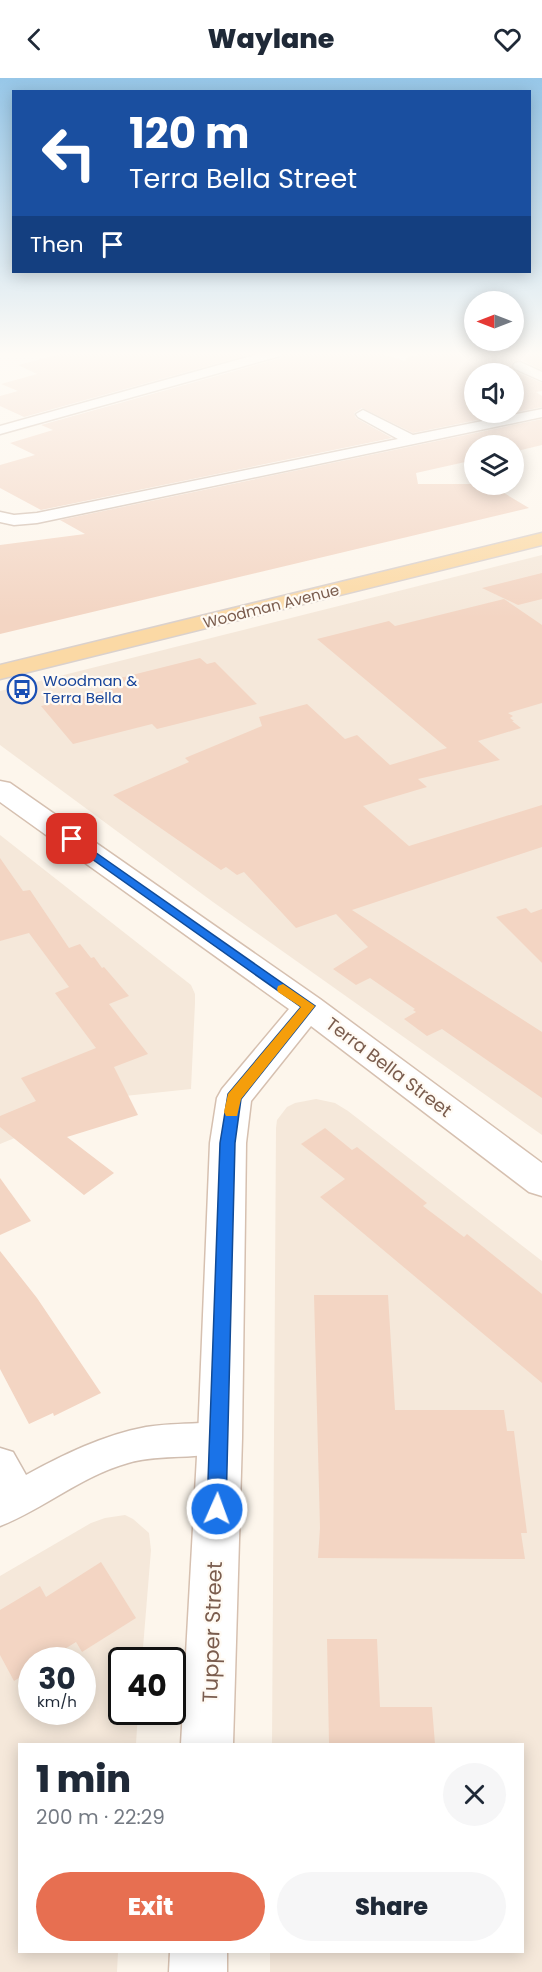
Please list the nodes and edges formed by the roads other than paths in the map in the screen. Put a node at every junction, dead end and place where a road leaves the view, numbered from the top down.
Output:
1 (404, 441) edge
2 (0, 517) edge
3 (542, 540) edge
4 (0, 672) edge
5 (0, 789) edge
6 (309, 1006) junction
7 (542, 1182) edge
8 (220, 1438) junction
9 (0, 1464) edge
10 (9, 1504) edge
11 (207, 1743) edge
12 (199, 1953) edge
13 (198, 1972) edge

1 - 2 street
3 - 4 main road, Woodman Avenue
5 - 6 main road, Terra Bella Street
6 - 7 main road, Terra Bella Street
6 - 8 main road, Tupper Street
8 - 10 street
8 - 11 main road, Tupper Street
9 - 10 street
12 - 13 main road

